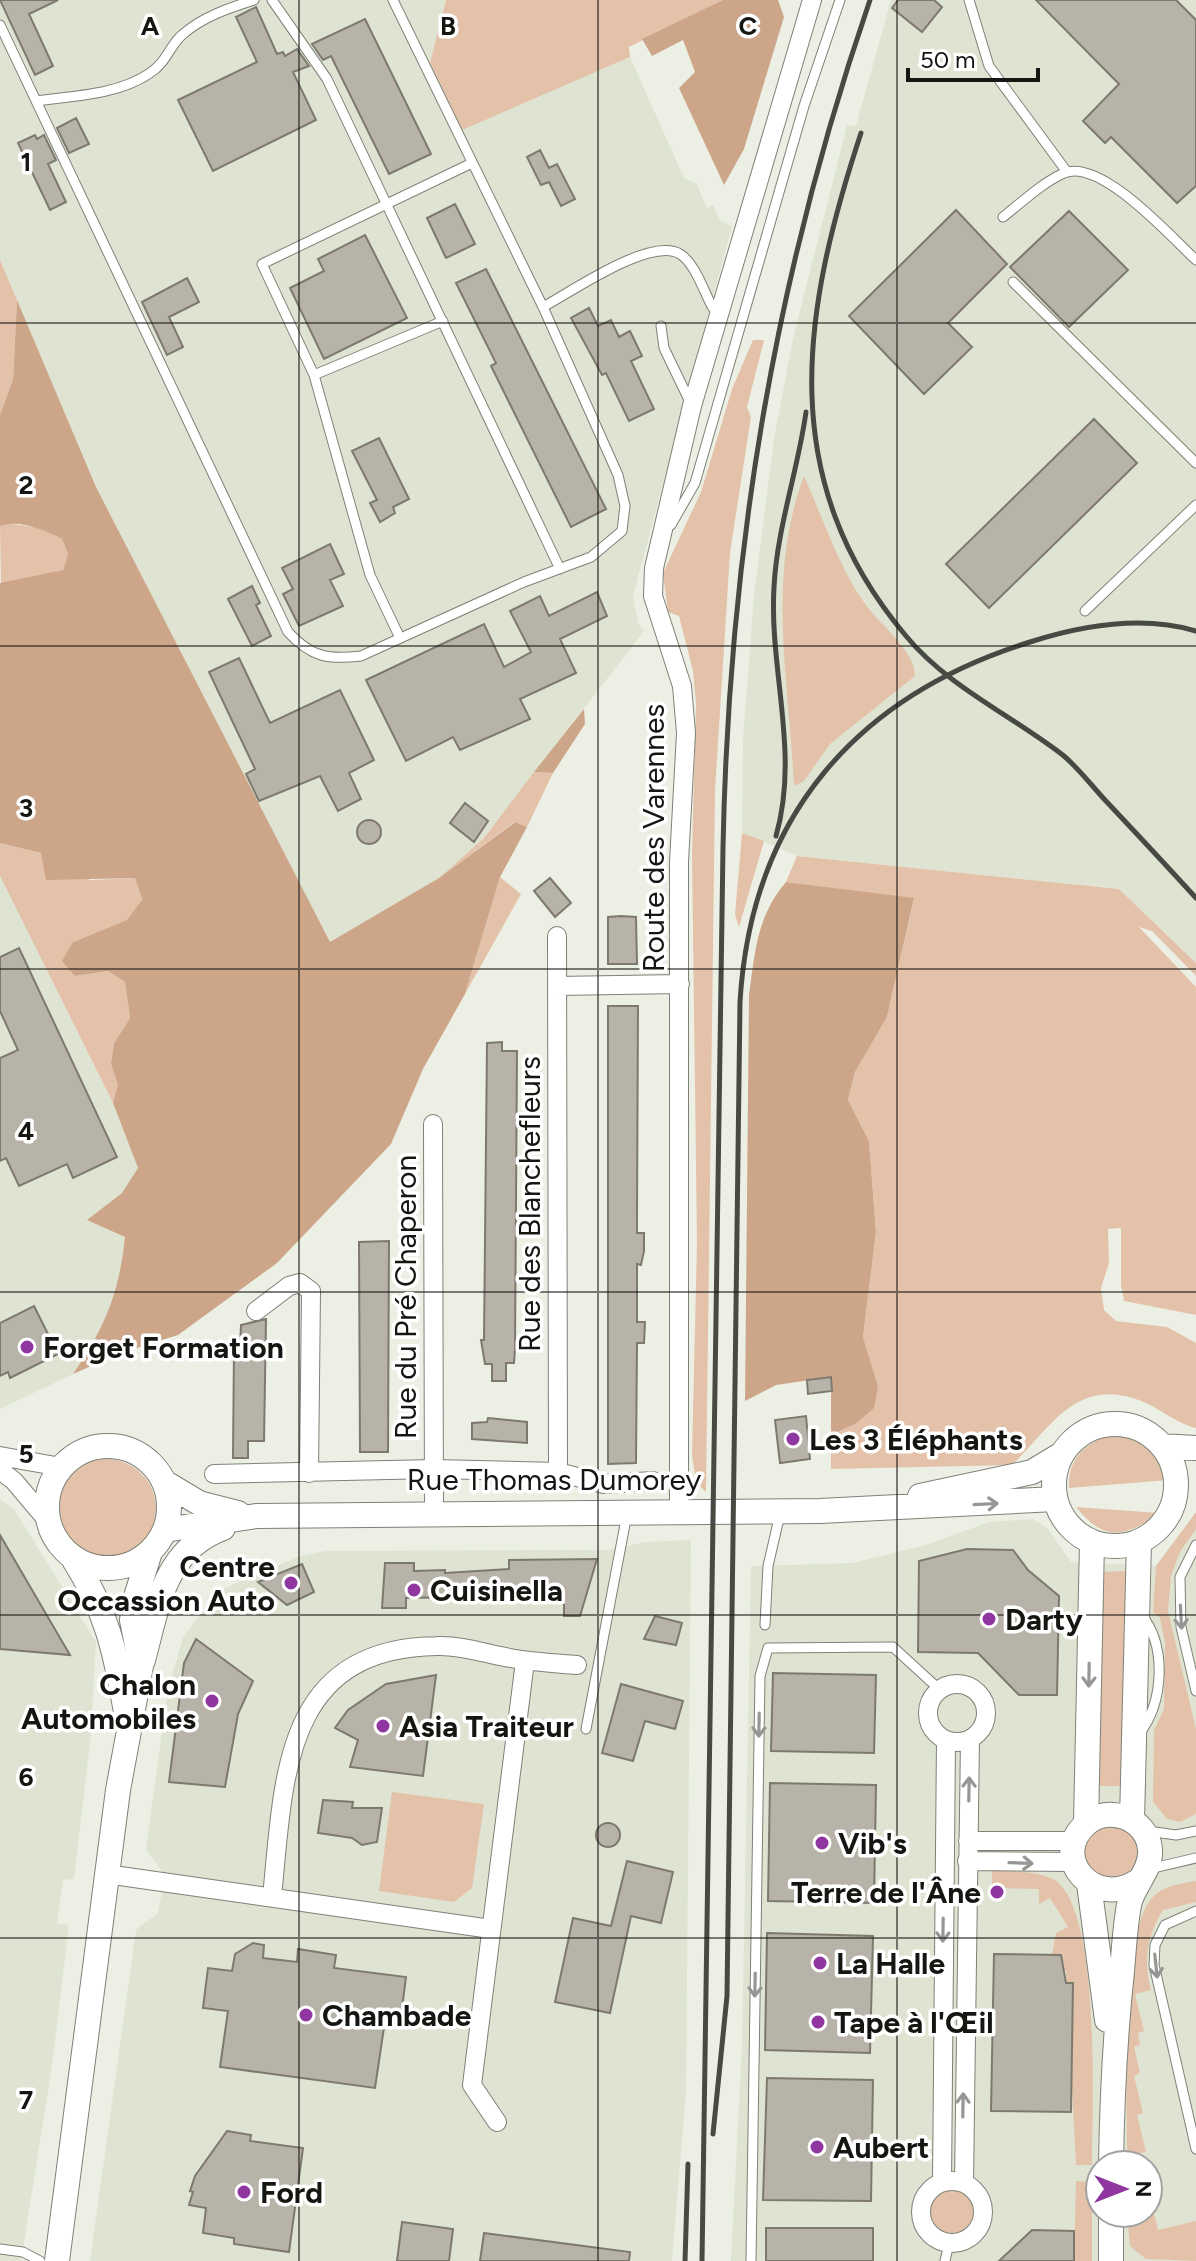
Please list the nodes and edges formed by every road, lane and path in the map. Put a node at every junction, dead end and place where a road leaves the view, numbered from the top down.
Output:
1 (254, 0) edge
2 (272, 0) edge
3 (393, 0) edge
4 (812, 0) edge
5 (840, 0) edge
6 (969, 0) edge
7 (0, 25) edge
8 (36, 101) junction
9 (472, 163) junction
10 (1067, 172) junction
11 (385, 203) junction
12 (1003, 217) dead end
13 (1196, 260) edge
14 (1013, 282) dead end
15 (543, 307) junction
16 (720, 311) junction
17 (443, 321) junction
18 (661, 326) dead end
19 (314, 375) junction
20 (692, 406) junction
21 (1196, 463) edge
22 (1196, 505) edge
23 (659, 544) junction
24 (560, 569) junction
25 (1085, 611) dead end
26 (400, 638) junction
27 (557, 936) dead end
28 (680, 984) junction
29 (557, 986) junction
30 (433, 1124) dead end
31 (256, 1311) dead end
32 (1162, 1446) junction
33 (1196, 1448) edge
34 (1062, 1454) junction
35 (0, 1456) edge
36 (61, 1467) junction
37 (434, 1469) junction
38 (0, 1470) edge
39 (558, 1472) junction
40 (309, 1473) junction
41 (214, 1474) dead end
42 (653, 1481) dead end
43 (164, 1482) junction
44 (1186, 1484) edge
45 (1055, 1499) junction
46 (853, 1510) junction
47 (627, 1511) junction
48 (679, 1511) junction
49 (781, 1511) junction
50 (434, 1512) junction
51 (256, 1516) junction
52 (47, 1520) junction
53 (165, 1530) junction
54 (1139, 1541) junction
55 (1092, 1542) junction
56 (1196, 1545) edge
57 (150, 1552) junction
58 (73, 1558) junction
59 (765, 1625) dead end
60 (525, 1661) junction
61 (577, 1665) dead end
62 (141, 1666) junction
63 (940, 1690) junction
64 (1196, 1691) edge
65 (129, 1727) junction
66 (586, 1729) dead end
67 (970, 1739) junction
68 (946, 1740) junction
69 (1138, 1825) junction
70 (1196, 1831) edge
71 (968, 1841) junction
72 (1078, 1842) junction
73 (1196, 1858) edge
74 (967, 1861) junction
75 (106, 1874) junction
76 (1142, 1875) junction
77 (1089, 1884) junction
78 (272, 1897) junction
79 (1196, 1911) edge
80 (491, 1929) junction
81 (1112, 2070) junction
82 (497, 2122) dead end
83 (1111, 2149) edge
84 (1196, 2149) edge
85 (942, 2182) junction
86 (964, 2183) junction
87 (1111, 2229) edge
88 (0, 2249) edge
89 (947, 2252) edge
90 (40, 2261) edge
91 (57, 2261) edge
92 (751, 2261) edge
93 (1111, 2261) edge

1 - 8 lane
2 - 11 lane
3 - 9 lane
4 - 16 street, Route des Varennes
5 - 23 lane
6 - 10 lane
7 - 8 lane
8 - 26 lane
9 - 11 lane
9 - 15 lane
10 - 12 lane
10 - 13 lane
11 - 17 lane
11 - 19 lane
14 - 21 lane
15 - 16 lane
15 - 24 lane
16 - 20 street, Route des Varennes
17 - 19 lane
17 - 24 lane
18 - 20 lane
19 - 26 lane
20 - 23 street, Route des Varennes
22 - 25 lane
23 - 28 street, Route des Varennes
24 - 26 lane
27 - 29 street, Rue des Blanchefleurs
28 - 29 street
28 - 48 street, Route des Varennes
29 - 39 street, Rue des Blanchefleurs
30 - 37 street, Rue du Pré Chaperon
31 - 40 street
32 - 33 street
32 - 34 street
32 - 44 street
34 - 45 street
34 - 46 street, Rue Thomas Dumorey
35 - 36 street
36 - 43 street
36 - 52 street
37 - 39 street
37 - 40 street
37 - 50 street, Rue du Pré Chaperon
38 - 52 street
39 - 42 street
40 - 41 street
43 - 51 street, Rue Thomas Dumorey
43 - 53 street
44 - 54 street
46 -> 45 street, Rue Thomas Dumorey
45 - 55 street
46 - 49 street, Rue Thomas Dumorey
47 - 48 street, Rue Thomas Dumorey
47 - 50 street, Rue Thomas Dumorey
47 - 66 lane
48 - 49 street, Rue Thomas Dumorey
49 - 59 lane
50 - 51 street, Rue Thomas Dumorey
51 - 53 street, Rue Thomas Dumorey
51 - 62 street
52 - 58 street
53 - 57 street
54 - 55 street
54 - 69 street
55 -> 72 street
56 -> 64 lane
57 - 58 street
57 - 62 street
58 - 65 street
60 - 61 street
60 - 78 street
60 - 80 street
62 - 65 street
63 - 67 street
63 - 68 street
63 -> 92 lane
65 - 75 street
67 - 68 street
71 -> 67 street
68 -> 85 street
69 - 70 lane
69 - 72 street
69 - 76 street
71 - 72 street
71 - 74 street
74 -> 72 street
72 - 77 street
73 - 76 lane
86 -> 74 street
75 - 78 street
75 - 91 street
76 - 77 street
76 - 81 street
77 - 81 street
78 - 80 street
79 -> 84 lane
80 - 82 street
81 - 83 street
85 - 86 street
85 - 89 street
86 - 89 street
87 - 93 street
88 - 90 lane

